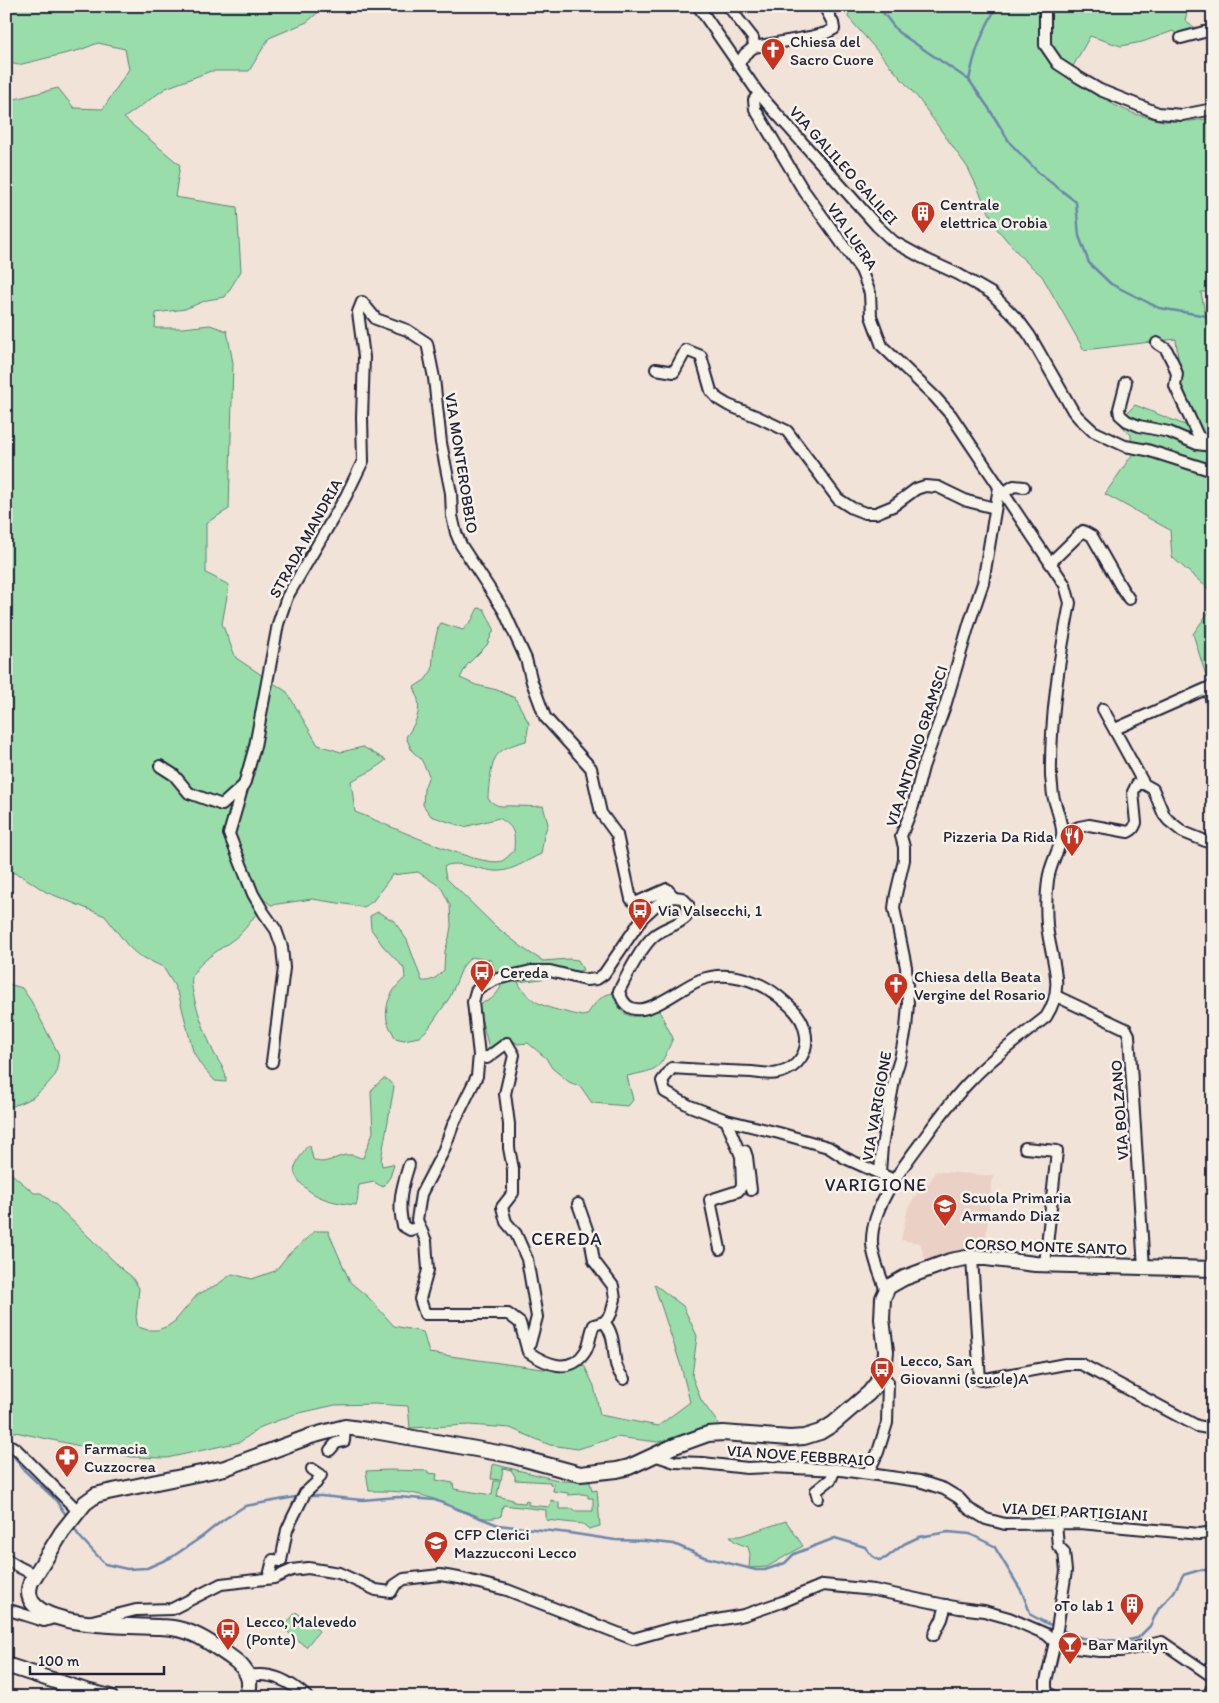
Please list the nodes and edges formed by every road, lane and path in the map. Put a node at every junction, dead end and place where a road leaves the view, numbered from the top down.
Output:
1 (698, 6) edge
2 (728, 6) edge
3 (824, 6) edge
4 (1045, 6) edge
5 (1213, 32) edge
6 (1181, 38) dead end
7 (754, 47) junction
8 (738, 64) junction
9 (759, 94) junction
10 (1213, 109) edge
11 (362, 302) joint
12 (1157, 343) dead end
13 (656, 369) dead end
14 (1126, 382) dead end
15 (1212, 446) edge
16 (1213, 471) edge
17 (1024, 487) dead end
18 (1001, 490) junction
19 (995, 508) junction
20 (1050, 563) junction
21 (1129, 599) dead end
22 (1213, 706) edge
23 (1103, 709) dead end
24 (1115, 729) junction
25 (160, 766) dead end
26 (1144, 784) junction
27 (242, 788) junction
28 (1063, 834) junction
29 (1213, 844) edge
30 (674, 897) junction
31 (1056, 996) junction
32 (902, 1046) joint
33 (479, 1055) junction
34 (272, 1062) dead end
35 (726, 1120) junction
36 (1025, 1148) dead end
37 (409, 1165) dead end
38 (880, 1172) junction
39 (894, 1180) junction
40 (752, 1190) dead end
41 (578, 1204) dead end
42 (420, 1227) junction
43 (720, 1249) dead end
44 (972, 1258) junction
45 (1046, 1264) junction
46 (1144, 1268) junction
47 (1213, 1269) edge
48 (886, 1291) junction
49 (604, 1322) junction
50 (527, 1348) junction
51 (881, 1373) junction
52 (624, 1380) dead end
53 (345, 1427) junction
54 (1213, 1429) edge
55 (6, 1443) edge
56 (330, 1450) dead end
57 (654, 1455) junction
58 (312, 1469) dead end
59 (835, 1470) junction
60 (868, 1473) junction
61 (818, 1498) dead end
62 (969, 1508) joint
63 (78, 1512) junction
64 (1056, 1523) junction
65 (1213, 1532) edge
66 (6, 1559) edge
67 (270, 1572) dead end
68 (35, 1575) junction
69 (946, 1605) junction
70 (6, 1609) edge
71 (57, 1617) junction
72 (85, 1623) junction
73 (934, 1635) dead end
74 (1055, 1638) junction
75 (6, 1665) edge
76 (248, 1676) junction
77 (1213, 1677) edge
78 (1213, 1687) edge
79 (110, 1697) edge
80 (246, 1697) edge
81 (307, 1697) edge
82 (1055, 1697) edge
83 (1211, 1697) edge

1 - 8 street, VIA GALILEO GALILEI
2 - 7 street
3 - 7 street
4 - 10 street
5 - 6 street
7 - 8 street
8 - 9 street, VIA GALILEO GALILEI
9 - 16 street, VIA GALILEO GALILEI
9 - 18 street, VIA LUERA
11 - 27 street, STRADA MANDRIA
11 - 30 street, VIA MONTEROBBIO
12 - 15 street
13 - 19 street
14 - 15 street
17 - 18 street
18 - 19 street, VIA ANTONIO GRAMSCI
18 - 20 street
19 - 32 street, VIA ANTONIO GRAMSCI
20 - 21 street
20 - 28 street
22 - 24 street
23 - 24 street
24 - 26 street
25 - 27 street
26 - 28 street
26 - 29 street
27 - 34 street, STRADA MANDRIA
28 - 31 street
30 - 33 street
30 - 35 street
31 - 39 street
31 - 46 street, VIA BOLZANO
32 - 38 street, VIA VARIGIONE
33 - 42 street
33 - 50 street
35 - 38 street
35 - 40 street
35 - 43 street
36 - 45 street
37 - 42 street
38 - 39 street
39 - 48 street
41 - 49 street
42 - 50 street
44 - 45 main road, CORSO MONTE SANTO
44 - 48 main road, CORSO MONTE SANTO
44 - 54 street
45 - 46 main road, CORSO MONTE SANTO
46 - 47 main road, CORSO MONTE SANTO
48 - 51 main road
49 - 50 street
49 - 52 street
51 - 57 main road
51 - 60 street
53 - 56 street
53 - 57 main road
53 - 63 main road
55 - 63 street
57 - 59 street, VIA NOVE FEBBRAIO
58 - 67 street
59 - 60 street, VIA NOVE FEBBRAIO
59 - 61 street
60 - 62 street, VIA NOVE FEBBRAIO
62 - 64 street, VIA DEI PARTIGIANI
63 - 68 main road
64 - 65 street, VIA DEI PARTIGIANI
64 - 74 street
66 - 68 street
68 - 71 main road
69 - 72 street
69 - 73 street
69 - 74 street
70 - 71 street
71 - 72 main road
72 - 76 main road
74 - 77 street
74 - 82 street
75 - 79 main road
76 - 80 main road
76 - 81 street
78 - 83 street

